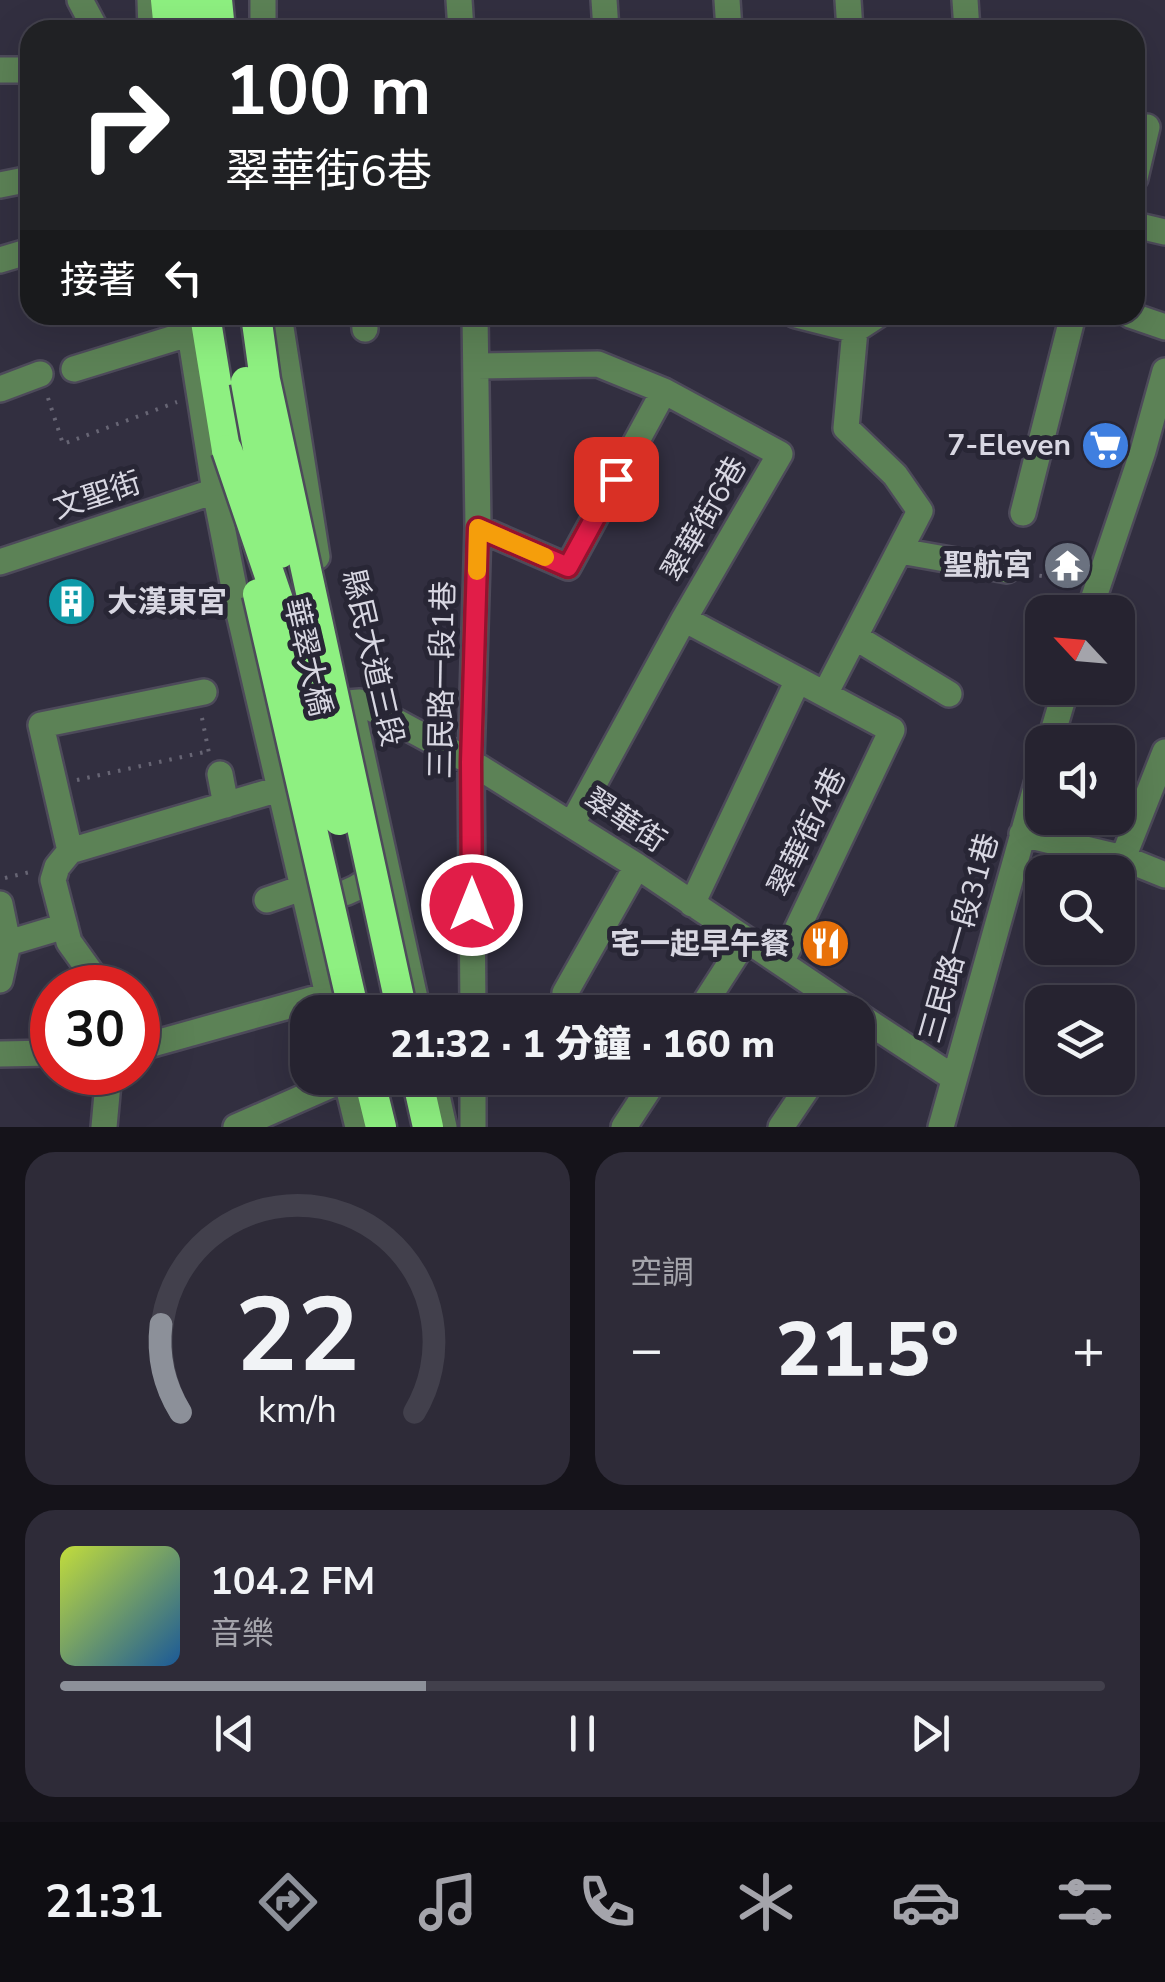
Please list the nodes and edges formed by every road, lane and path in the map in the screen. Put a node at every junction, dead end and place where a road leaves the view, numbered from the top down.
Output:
1 (184, 325) edge
2 (196, 325) edge
3 (197, 325) edge
4 (197, 325) edge
5 (238, 325) edge
6 (257, 325) edge
7 (281, 325) edge
8 (475, 325) edge
9 (835, 325) edge
10 (862, 325) edge
11 (1070, 325) edge
12 (854, 330) junction
13 (477, 366) junction
14 (74, 369) dead end
15 (1165, 370) edge
16 (40, 374) joint
17 (0, 389) edge
18 (664, 390) junction
19 (199, 394) junction
20 (226, 450) junction
21 (1154, 454) edge
22 (216, 497) junction
23 (1023, 513) dead end
24 (478, 528) junction
25 (900, 551) junction
26 (0, 562) edge
27 (1006, 570) joint
28 (1098, 585) junction
29 (1095, 595) edge
30 (684, 619) junction
31 (855, 636) junction
32 (798, 680) junction
33 (200, 693) joint
34 (825, 694) junction
35 (948, 694) dead end
36 (350, 700) junction
37 (892, 730) joint
38 (272, 755) junction
39 (215, 762) junction
40 (471, 762) junction
41 (1164, 763) edge
42 (53, 785) junction
43 (279, 789) junction
44 (226, 805) junction
45 (572, 824) junction
46 (1025, 824) edge
47 (1022, 834) junction
48 (70, 850) junction
49 (1110, 855) edge
50 (1124, 855) edge
51 (1135, 863) edge
52 (386, 866) junction
53 (637, 866) junction
54 (1165, 875) edge
55 (302, 888) junction
56 (267, 900) dead end
57 (0, 904) edge
58 (692, 904) junction
59 (64, 926) junction
60 (746, 940) junction
61 (8, 943) junction
62 (781, 963) junction
63 (86, 965) edge
64 (0, 980) edge
65 (565, 993) dead end
66 (328, 995) edge
67 (350, 995) edge
68 (378, 995) edge
69 (398, 995) edge
70 (414, 995) edge
71 (472, 995) edge
72 (710, 995) edge
73 (828, 995) edge
74 (290, 1013) edge
75 (875, 1026) edge
76 (160, 1043) edge
77 (30, 1053) edge
78 (0, 1054) edge
79 (954, 1078) junction
80 (106, 1095) edge
81 (308, 1095) edge
82 (350, 1095) edge
83 (373, 1095) edge
84 (400, 1095) edge
85 (420, 1095) edge
86 (437, 1095) edge
87 (473, 1095) edge
88 (645, 1095) edge
89 (803, 1095) edge
90 (104, 1127) edge
91 (236, 1127) edge
92 (358, 1127) edge
93 (381, 1127) edge
94 (407, 1127) edge
95 (428, 1127) edge
96 (444, 1127) edge
97 (473, 1127) edge
98 (624, 1127) edge
99 (781, 1127) edge
100 (940, 1127) edge

1 - 14 street
2 - 19 street
3 - 20 highway, 華翠大橋
4 - 22 street
5 - 36 highway, bridge
6 - 69 highway, 華翠大橋, bridge
7 - 36 street, 縣民大道三段
8 - 13 street
9 - 12 street
10 - 12 street
11 - 23 street
12 - 25 street
13 - 18 street, 翠華街6巷
13 - 24 street
15 - 21 street
16 - 17 street
16 - 19 path
18 - 24 street
18 - 30 street, 翠華街6巷
19 - 22 street
20 - 67 highway, 華翠大橋, bridge
20 - 68 highway, bridge
21 - 28 street
22 - 26 street, 文聖街
22 - 38 street
24 - 40 street, 三民路一段1巷
25 - 27 street
25 - 31 street
27 - 28 path
28 - 29 street
30 - 32 street, 翠華街6巷
30 - 45 street
31 - 34 street
31 - 35 street
32 - 34 street, 翠華街6巷
32 - 58 street
33 - 39 path
33 - 42 street
34 - 37 street, 翠華街6巷
36 - 38 street
36 - 40 street, 翠華街
36 - 52 street, 縣民大道三段
37 - 62 street, 翠華街4巷
38 - 43 street
39 - 42 path
39 - 44 street
40 - 45 street, 翠華街
40 - 71 street, 三民路一段1巷
41 - 50 street
42 - 48 street
43 - 44 street
43 - 55 street
44 - 48 street
45 - 53 street, 翠華街
46 - 47 street, 三民路一段31巷
47 - 49 street
47 - 79 street, 三民路一段31巷
48 - 59 street
51 - 54 street
52 - 55 street
52 - 70 street, 縣民大道三段
53 - 58 street, 翠華街
53 - 65 street
55 - 56 street
55 - 66 street
57 - 61 street
58 - 60 street, 翠華街
59 - 61 street
59 - 63 street
60 - 62 street, 翠華街
60 - 72 street
61 - 64 street
62 - 73 street, 翠華街
74 - 76 street
75 - 79 street, 翠華街
77 - 78 street
79 - 100 street, 三民路一段31巷
80 - 90 street
81 - 91 street
82 - 92 street
83 - 93 highway
84 - 94 highway
85 - 95 highway
86 - 96 street
87 - 97 street
88 - 98 street
89 - 99 street

